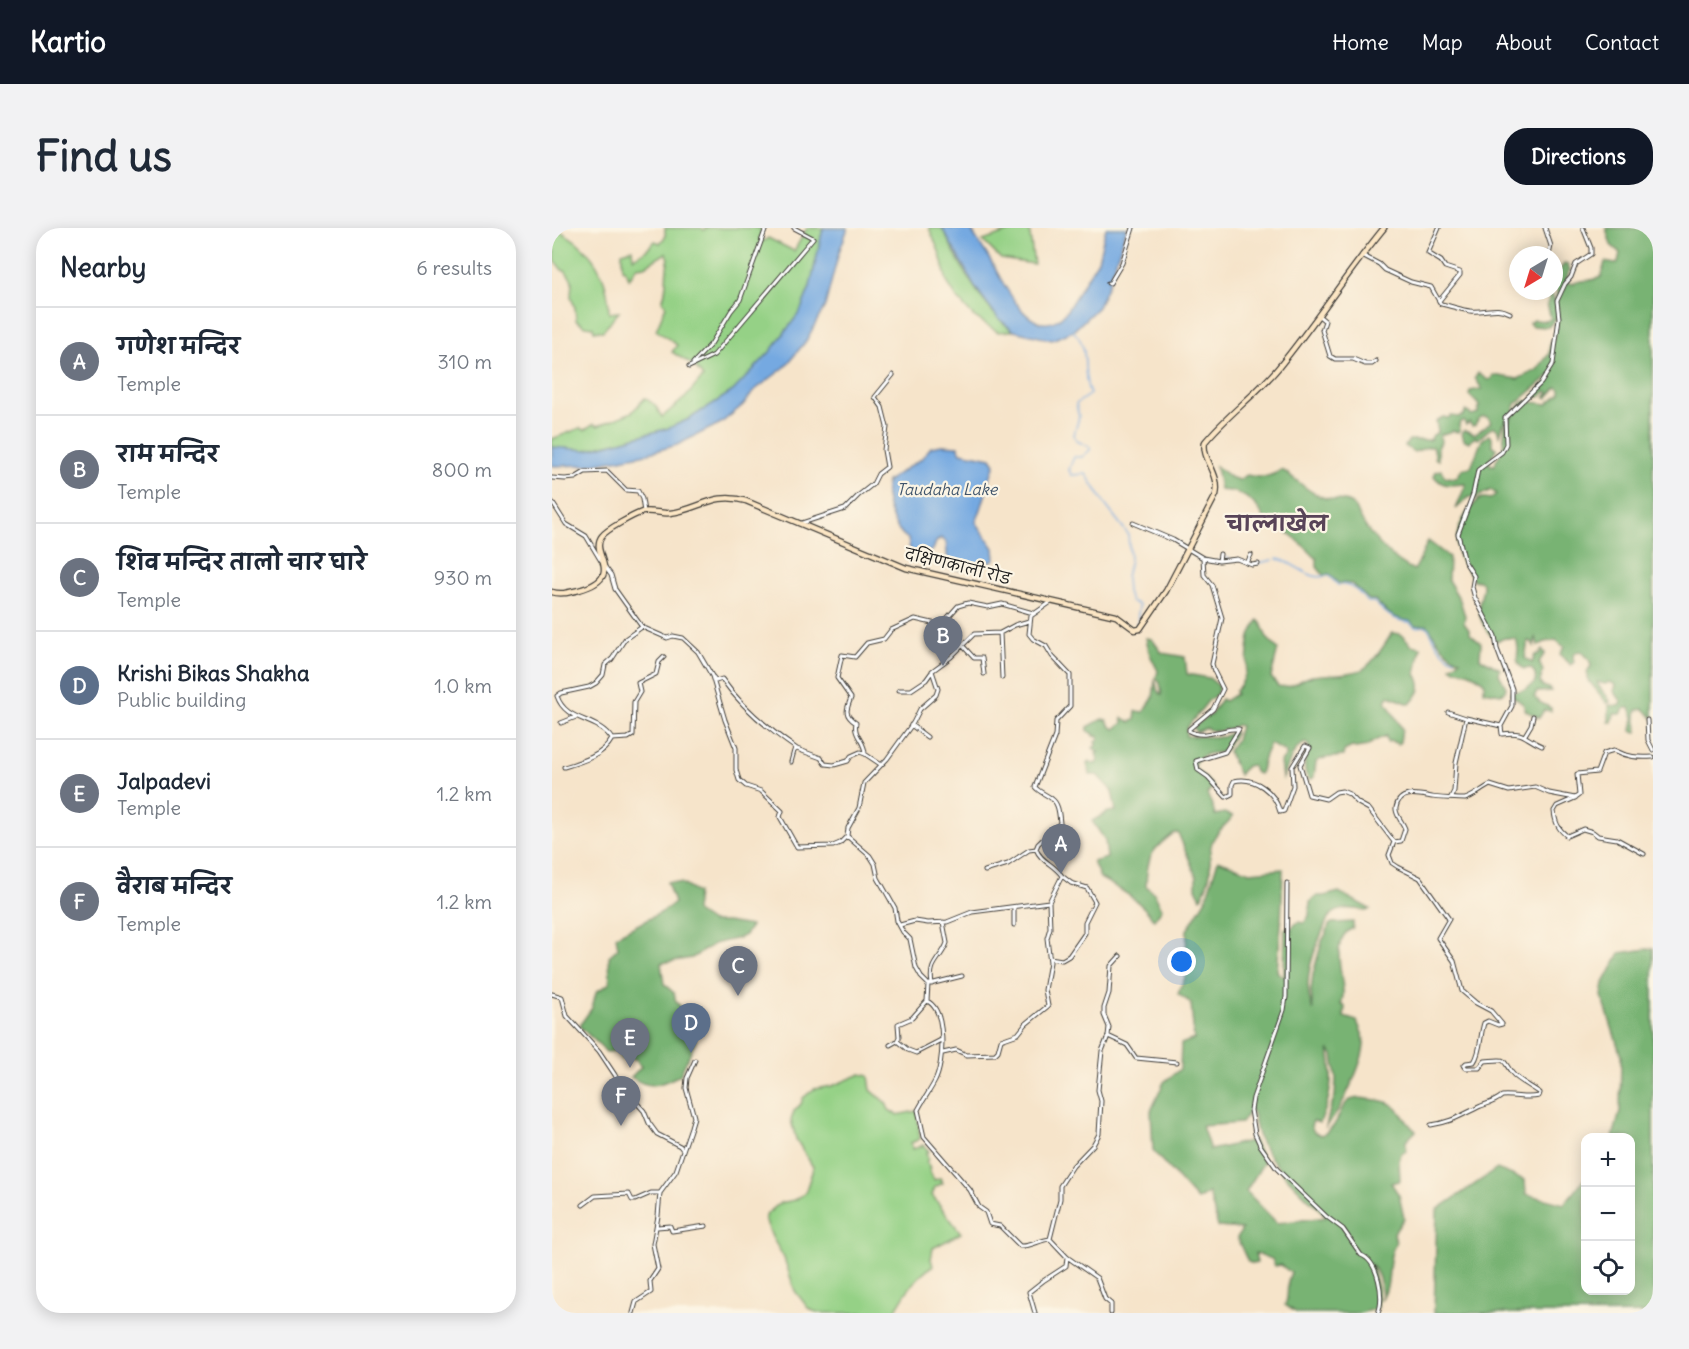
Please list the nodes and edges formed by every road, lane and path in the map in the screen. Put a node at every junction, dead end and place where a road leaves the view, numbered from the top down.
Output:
1 (766, 228) edge
2 (794, 228) edge
3 (1133, 228) edge
4 (1384, 228) edge
5 (1440, 228) edge
6 (1545, 228) edge
7 (1583, 228) edge
8 (1551, 246) edge
9 (1362, 255) junction
10 (1108, 283) dead end
11 (1439, 301) junction
12 (1510, 313) dead end
13 (1319, 316) junction
14 (1376, 361) dead end
15 (893, 375) dead end
16 (552, 478) edge
17 (552, 502) edge
18 (644, 512) junction
19 (1133, 523) dead end
20 (801, 524) junction
21 (1188, 549) junction
22 (1251, 555) dead end
23 (1203, 558) junction
24 (1248, 562) junction
25 (604, 564) junction
26 (1258, 564) dead end
27 (552, 592) edge
28 (1053, 601) junction
29 (1033, 613) junction
30 (1029, 621) junction
31 (642, 627) junction
32 (1000, 633) junction
33 (962, 645) junction
34 (664, 657) dead end
35 (931, 673) junction
36 (984, 674) dead end
37 (712, 676) junction
38 (1002, 678) dead end
39 (899, 690) dead end
40 (1448, 712) dead end
41 (576, 717) junction
42 (1533, 717) dead end
43 (1466, 718) junction
44 (1647, 720) dead end
45 (561, 723) dead end
46 (911, 724) junction
47 (1501, 726) junction
48 (1525, 735) junction
49 (927, 737) dead end
50 (612, 739) junction
51 (1542, 746) dead end
52 (797, 750) junction
53 (1653, 750) edge
54 (866, 754) junction
55 (1653, 757) edge
56 (790, 762) dead end
57 (880, 764) junction
58 (564, 767) dead end
59 (1451, 797) junction
60 (1575, 798) junction
61 (848, 836) junction
62 (1394, 842) junction
63 (1036, 849) junction
64 (1644, 854) dead end
65 (985, 871) dead end
66 (1062, 876) junction
67 (1287, 883) dead end
68 (1049, 902) junction
69 (1014, 907) junction
70 (943, 922) junction
71 (899, 925) junction
72 (1014, 925) dead end
73 (1120, 956) dead end
74 (1050, 958) junction
75 (962, 976) dead end
76 (930, 984) junction
77 (552, 994) edge
78 (927, 1001) junction
79 (1108, 1036) junction
80 (941, 1040) junction
81 (897, 1041) junction
82 (890, 1045) dead end
83 (942, 1053) junction
84 (694, 1060) dead end
85 (1177, 1062) dead end
86 (1431, 1125) dead end
87 (683, 1150) junction
88 (660, 1193) junction
89 (583, 1205) dead end
90 (706, 1226) dead end
91 (657, 1227) junction
92 (1050, 1239) junction
93 (1067, 1257) junction
94 (633, 1313) edge
95 (1035, 1313) edge
96 (1111, 1313) edge
97 (1378, 1313) edge

1 - 2 street
3 - 10 street
4 - 9 main road
5 - 11 street
6 - 8 street
7 - 47 street
9 - 11 street
9 - 13 main road
11 - 12 street
13 - 14 street
13 - 21 main road, दक्षिणकाली रोड
15 - 20 street
16 - 18 street
17 - 25 street
18 - 20 main road, दक्षिणकाली रोड
18 - 25 main road, दक्षिणकाली रोड
19 - 21 street
20 - 28 main road, दक्षिणकाली रोड
21 - 23 street
21 - 28 main road, दक्षिणकाली रोड
22 - 24 street
23 - 24 street
23 - 62 street
24 - 26 street
25 - 27 main road
25 - 31 street
28 - 29 street
29 - 30 street
29 - 54 street
30 - 32 street
30 - 63 street
31 - 37 street
31 - 41 street
32 - 33 street
32 - 38 street
33 - 35 street
33 - 36 street
34 - 50 street
35 - 39 street
35 - 46 street
37 - 52 street
37 - 61 street
40 - 43 street
41 - 45 street
41 - 50 street
42 - 48 street
43 - 47 street
43 - 59 street
44 - 53 street
46 - 49 street
46 - 57 street
47 - 48 street
48 - 51 street
50 - 58 street
52 - 54 street
52 - 56 street
54 - 57 street
55 - 60 street
57 - 61 street
59 - 60 street
59 - 62 street
60 - 64 street
61 - 71 street
62 - 86 street
63 - 65 street
63 - 66 street
66 - 68 street
66 - 74 street
67 - 97 street
68 - 69 street
68 - 74 street
69 - 70 street
69 - 72 street
70 - 71 street
70 - 76 street
71 - 76 street
73 - 79 street
74 - 83 street
75 - 76 street
76 - 78 street
77 - 87 street
78 - 80 street
78 - 81 street
79 - 85 street
79 - 92 street
80 - 81 street
80 - 83 street
81 - 82 street
83 - 92 street
84 - 87 street
87 - 88 street
88 - 89 street
88 - 91 street
90 - 91 street
91 - 94 street
92 - 93 street
93 - 95 street
93 - 96 street

